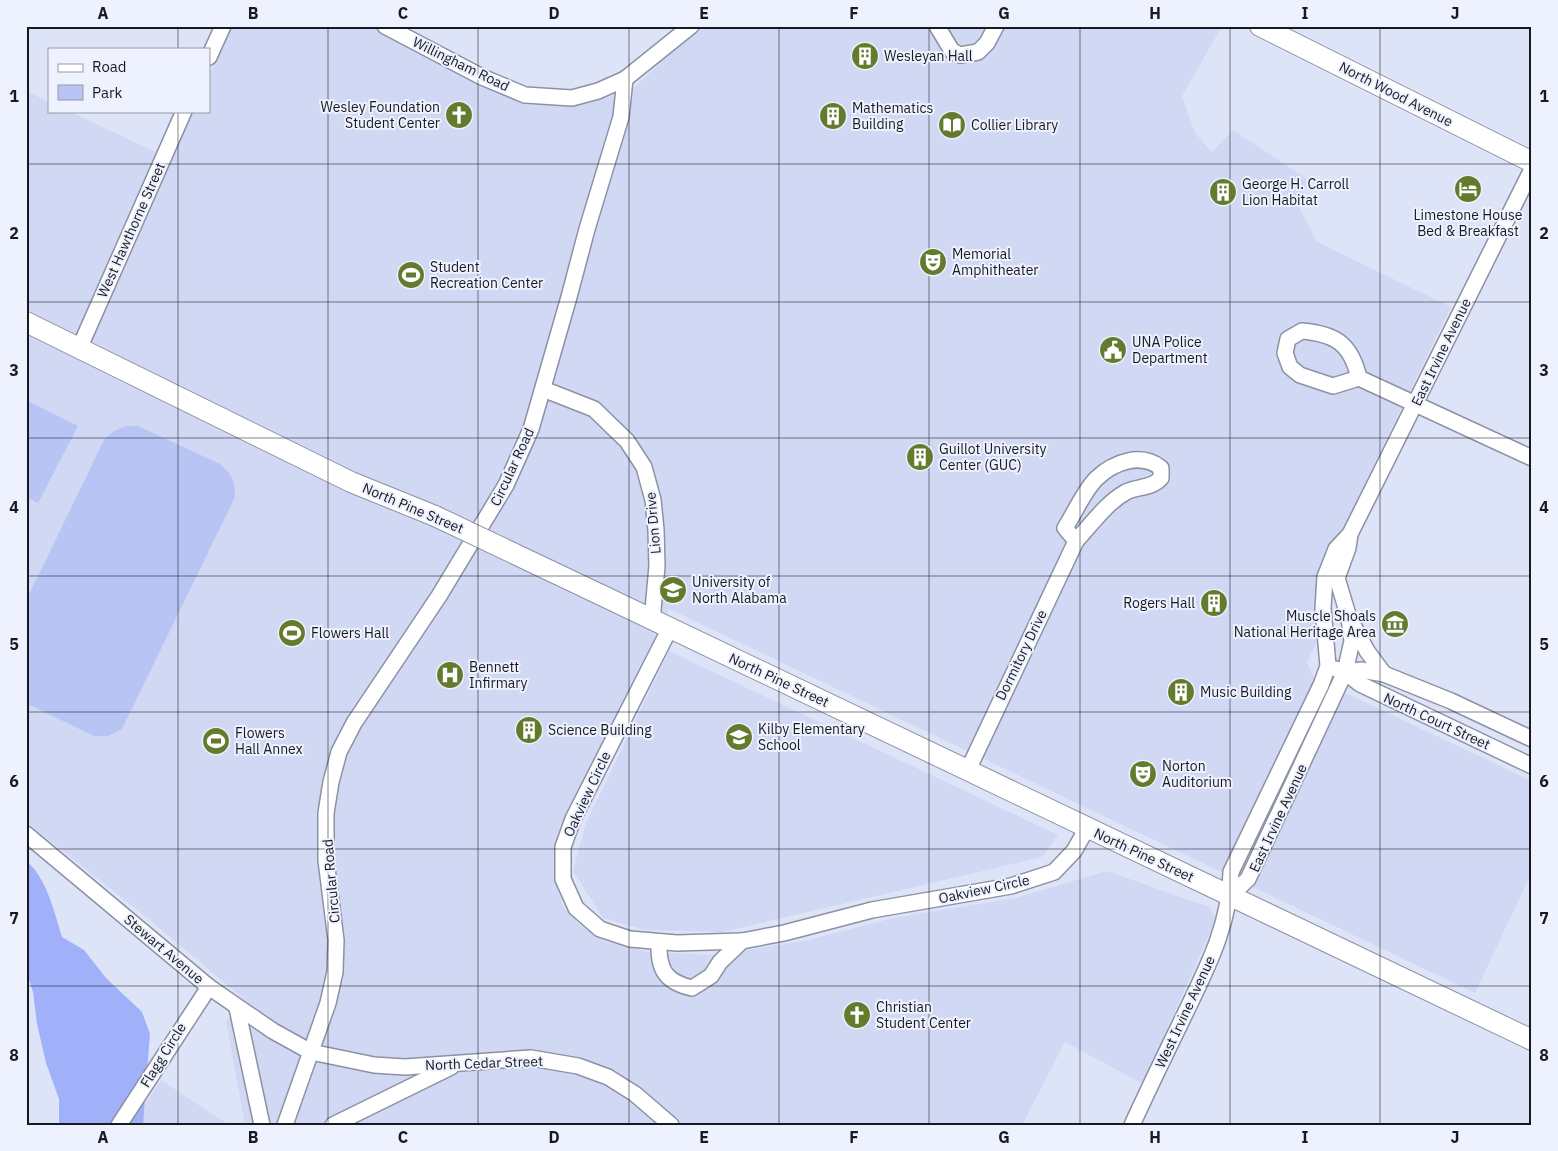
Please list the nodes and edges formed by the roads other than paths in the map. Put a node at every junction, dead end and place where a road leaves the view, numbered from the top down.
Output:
1 (223, 26) edge
2 (385, 26) edge
3 (692, 26) edge
4 (937, 26) edge
5 (996, 26) edge
6 (1260, 26) edge
7 (210, 55) edge
8 (625, 79) junction
9 (184, 112) edge
10 (1532, 162) edge
11 (1532, 169) edge
12 (26, 322) edge
13 (79, 349) junction
14 (1359, 378) junction
15 (543, 389) junction
16 (1416, 403) junction
17 (1532, 458) edge
18 (1350, 534) junction
19 (1076, 541) junction
20 (1349, 618) junction
21 (661, 625) junction
22 (1328, 666) junction
23 (1345, 672) junction
24 (1384, 674) junction
25 (1451, 701) junction
26 (1442, 723) junction
27 (1532, 739) edge
28 (1532, 766) edge
29 (968, 770) junction
30 (1087, 828) junction
31 (26, 834) edge
32 (1230, 896) junction
33 (742, 941) junction
34 (659, 942) junction
35 (209, 987) junction
36 (237, 1008) junction
37 (1532, 1040) edge
38 (311, 1052) junction
39 (456, 1064) junction
40 (119, 1125) edge
41 (262, 1125) edge
42 (285, 1125) edge
43 (333, 1125) edge
44 (671, 1125) edge
45 (1132, 1125) edge

1 - 7 street
2 - 8 street, Willingham Road
3 - 8 street
4 - 5 street
6 - 10 main road, North Wood Avenue
8 - 15 street, Circular Road
9 - 13 street, West Hawthorne Street
11 - 16 street, East Irvine Avenue
12 - 13 main road, North Pine Street
13 - 21 main road, North Pine Street, bridge
14 - 14 street
14 - 16 street
15 - 21 street, Lion Drive
15 - 38 street, Circular Road
16 - 17 street
16 - 18 street, East Irvine Avenue
18 - 20 street, East Irvine Avenue
18 - 22 street, East Irvine Avenue
19 - 19 street, Dormitory Drive
19 - 29 street, Dormitory Drive
20 - 23 street, East Irvine Avenue
20 - 24 street
21 - 29 main road, North Pine Street
21 - 34 street, Oakview Circle
22 - 23 street, North Court Street
22 - 32 street, East Irvine Avenue
23 - 24 street, North Court Street
23 - 26 street, North Court Street
23 - 32 street, East Irvine Avenue
24 - 25 street, North Court Street
25 - 26 street
25 - 27 street, North Court Street
26 - 28 street, North Court Street
29 - 30 main road, North Pine Street
30 - 32 main road, North Pine Street
30 - 33 street, Oakview Circle
31 - 35 street, Stewart Avenue
32 - 37 main road, North Pine Street
32 - 45 street, West Irvine Avenue
33 - 34 street, Oakview Circle
33 - 34 street
35 - 36 street, Stewart Avenue
35 - 40 street, Flagg Circle
36 - 38 street, Stewart Avenue
36 - 41 street
38 - 39 street, North Cedar Street
38 - 42 street, Circular Road
39 - 43 street
39 - 44 street, North Cedar Street

